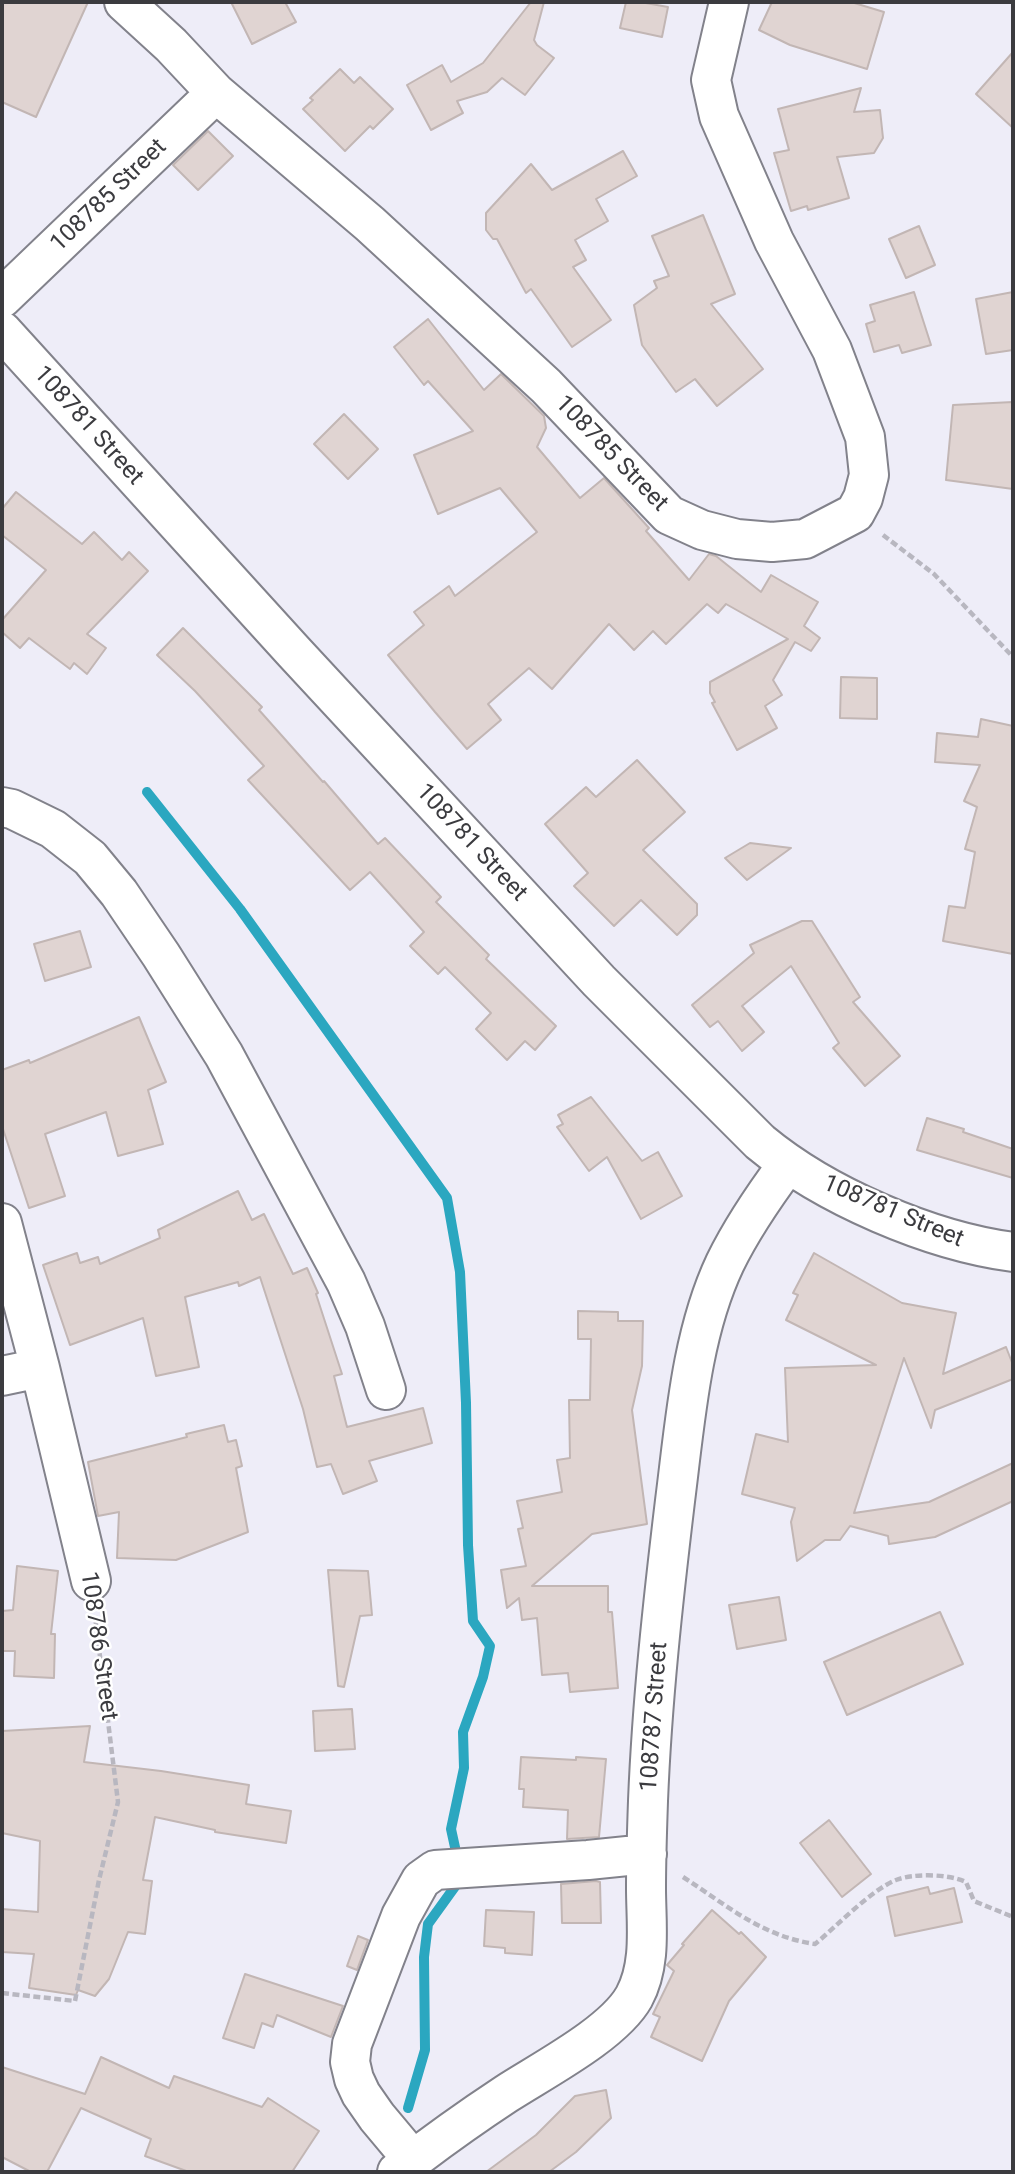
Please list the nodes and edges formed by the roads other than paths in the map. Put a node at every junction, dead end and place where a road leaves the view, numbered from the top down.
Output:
1 (124, 2) edge
2 (729, 2) edge
3 (216, 93) junction
4 (2, 298) edge
5 (2, 331) edge
6 (2, 807) edge
7 (787, 1165) junction
8 (2, 1223) edge
9 (1013, 1252) edge
10 (40, 1368) junction
11 (2, 1376) edge
12 (386, 1390) dead end
13 (91, 1581) road end
14 (647, 1854) junction
15 (405, 2166) edge

1 - 3 street, 108785 Street
2 - 3 street, 108785 Street
3 - 4 street, 108785 Street
5 - 7 street, 108781 Street
6 - 12 street
7 - 9 street, 108781 Street
7 - 14 street, 108787 Street
8 - 10 street, 108786 Street
10 - 11 street
10 - 13 street, 108786 Street
14 - 15 street, 108787 Street
14 - 15 street

